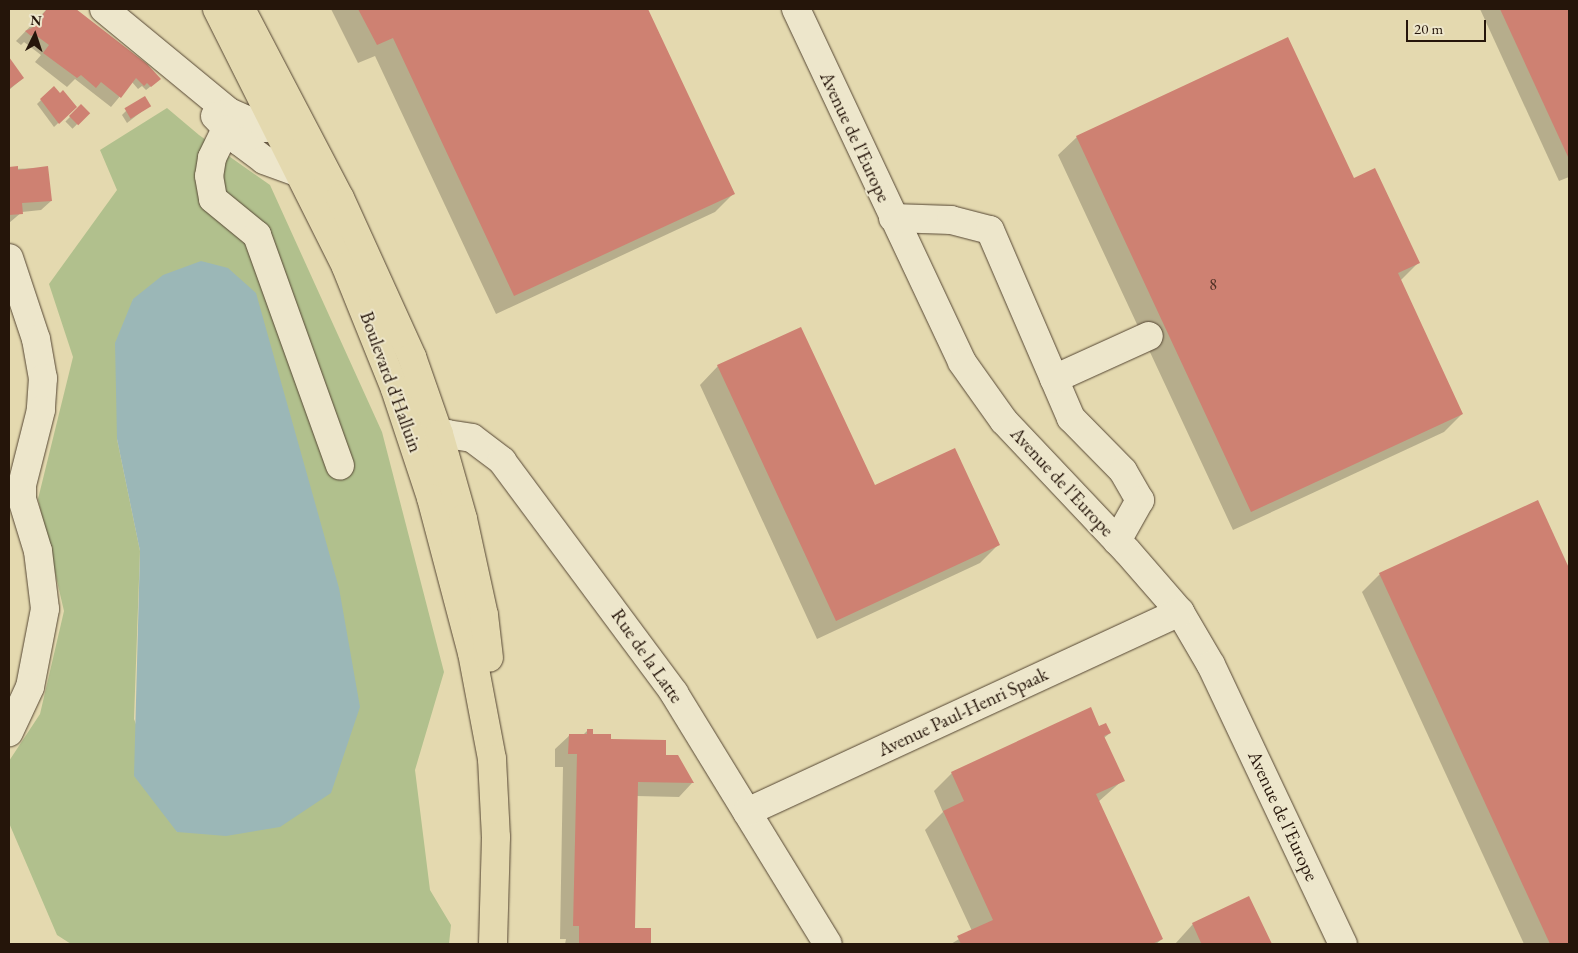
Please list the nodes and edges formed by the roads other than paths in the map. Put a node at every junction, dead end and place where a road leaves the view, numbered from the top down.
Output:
1 (104, 9) edge
2 (217, 9) edge
3 (241, 9) edge
4 (796, 9) edge
5 (166, 60) junction
6 (304, 127) junction
7 (226, 129) junction
8 (275, 129) junction
9 (295, 171) junction
10 (327, 172) junction
11 (893, 218) junction
12 (9, 258) edge
13 (1149, 336) dead end
14 (1054, 379) junction
15 (439, 434) junction
16 (412, 437) junction
17 (340, 466) dead end
18 (15, 483) edge
19 (1117, 541) junction
20 (1180, 612) junction
21 (9, 732) edge
22 (494, 780) junction
23 (747, 812) junction
24 (493, 944) edge
25 (828, 944) edge
26 (1343, 944) edge

1 - 5 street
2 - 8 main road, Boulevard d'Halluin
3 - 6 main road, Boulevard d'Halluin
4 - 11 street, Avenue de l'Europe
5 - 7 street
5 - 8 street
6 - 8 street
6 - 10 main road, Boulevard d'Halluin
7 - 9 street
7 - 17 street
8 - 9 main road, Boulevard d'Halluin
9 - 10 street
9 - 16 main road, Boulevard d'Halluin
10 - 15 main road, Boulevard d'Halluin
11 - 14 street
11 - 19 street, Avenue de l'Europe
12 - 18 street
13 - 14 street
14 - 19 street
15 - 16 street, Rue de la Latte
15 - 22 main road, Boulevard d'Halluin
15 - 23 street, Rue de la Latte
16 - 22 main road, Boulevard d'Halluin
18 - 21 street
19 - 20 street, Avenue de l'Europe
20 - 23 street, Avenue Paul-Henri Spaak
20 - 26 street, Avenue de l'Europe
22 - 24 main road, Boulevard d'Halluin
23 - 25 street, Rue de la Latte

